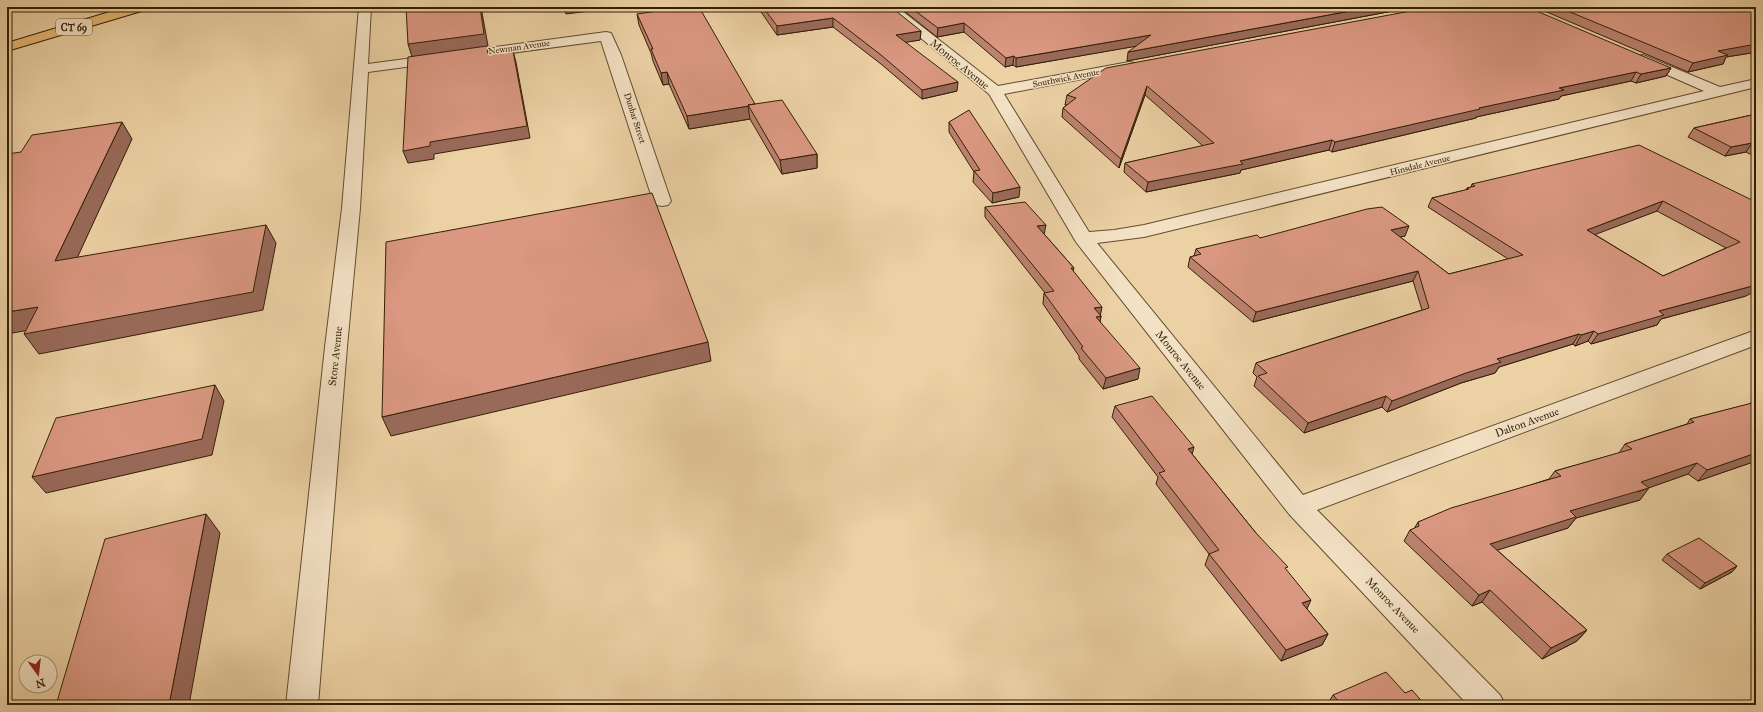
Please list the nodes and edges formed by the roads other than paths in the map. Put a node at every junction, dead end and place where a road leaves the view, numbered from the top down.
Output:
1 (140, 7) edge
2 (365, 7) edge
3 (889, 7) edge
4 (606, 36) joint
5 (7, 47) edge
6 (1634, 56) edge
7 (1142, 64) edge
8 (360, 69) junction
9 (1756, 83) edge
10 (995, 91) junction
11 (1719, 92) junction
12 (662, 201) dead end
13 (1083, 238) junction
14 (1756, 337) edge
15 (1298, 506) junction
16 (302, 705) edge
17 (1489, 705) edge

1 - 5 main road, CT 69
2 - 8 street, Store Avenue
3 - 10 street, Monroe Avenue
4 - 8 street, Newman Avenue
4 - 12 street, Dunbar Street
6 - 11 street
7 - 10 street, Southwick Avenue
8 - 16 street, Store Avenue
9 - 11 street, Hinsdale Avenue
10 - 13 street, Monroe Avenue
11 - 13 street, Hinsdale Avenue
13 - 15 street, Monroe Avenue
14 - 15 street, Dalton Avenue
15 - 17 street, Monroe Avenue

